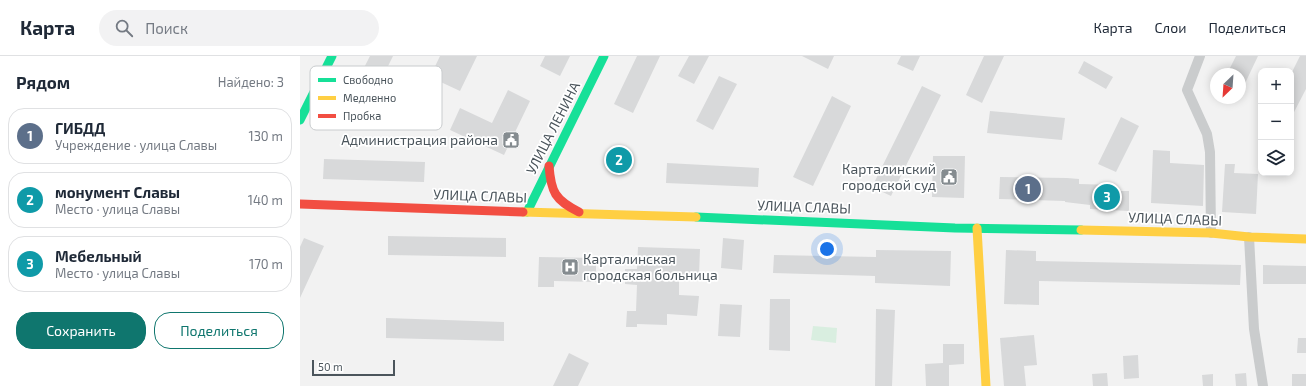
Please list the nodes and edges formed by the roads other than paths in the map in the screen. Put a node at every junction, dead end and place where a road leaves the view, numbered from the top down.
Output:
1 (332, 56) edge
2 (604, 56) edge
3 (1200, 56) edge
4 (327, 66) edge
5 (310, 100) edge
6 (300, 120) edge
7 (548, 166) junction
8 (300, 204) edge
9 (527, 212) junction
10 (580, 213) junction
11 (978, 228) junction
12 (1211, 233) junction
13 (1248, 237) junction
14 (1306, 239) edge
15 (986, 386) edge
16 (1263, 386) edge

1 - 4 main road
2 - 7 main road, УЛИЦА ЛЕНИНА
3 - 12 street
5 - 6 main road
7 - 9 main road, УЛИЦА ЛЕНИНА
7 - 10 main road
8 - 9 main road, УЛИЦА СЛАВЫ
9 - 10 main road, УЛИЦА СЛАВЫ
10 - 11 main road, УЛИЦА СЛАВЫ
11 - 12 main road, УЛИЦА СЛАВЫ
11 - 15 main road
12 - 13 main road, УЛИЦА СЛАВЫ
13 - 14 main road, УЛИЦА СЛАВЫ
13 - 16 street

